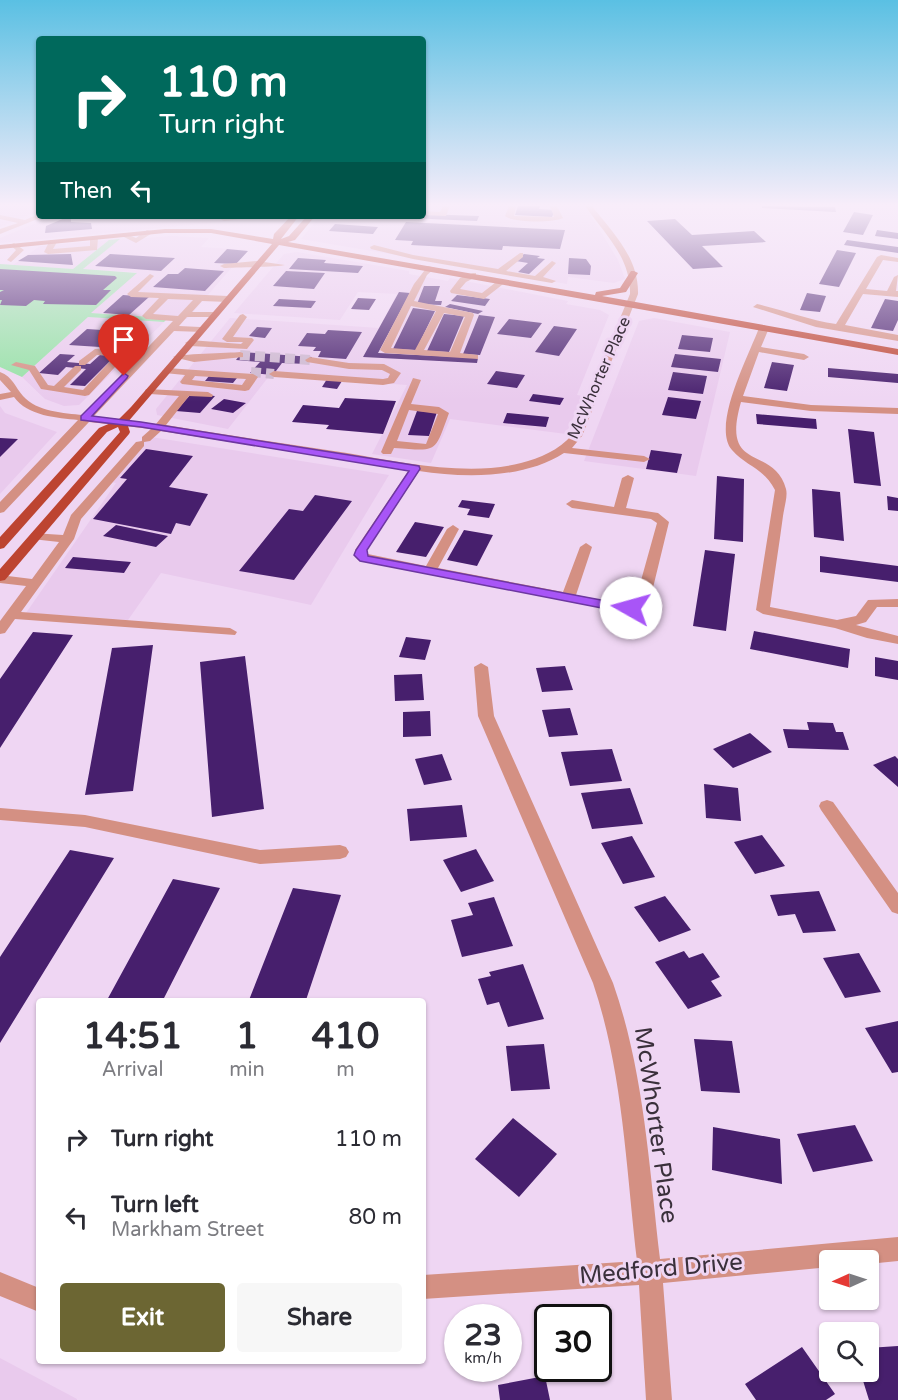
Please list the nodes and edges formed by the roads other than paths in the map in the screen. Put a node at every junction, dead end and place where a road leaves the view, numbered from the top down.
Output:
1 (243, 271) edge
2 (427, 271) edge
3 (451, 271) edge
4 (479, 271) edge
5 (505, 271) edge
6 (544, 271) edge
7 (873, 271) edge
8 (249, 273) joint
9 (634, 273) joint
10 (472, 275) junction
11 (150, 276) dead end
12 (501, 276) junction
13 (898, 277) edge
14 (537, 278) junction
15 (552, 281) dead end
16 (862, 291) junction
17 (571, 293) junction
18 (894, 294) edge
19 (166, 296) junction
20 (200, 298) junction
21 (228, 298) junction
22 (408, 303) junction
23 (631, 305) junction
24 (757, 308) dead end
25 (441, 309) junction
26 (213, 315) junction
27 (182, 316) junction
28 (243, 317) dead end
29 (839, 327) junction
30 (171, 328) junction
31 (764, 328) junction
32 (200, 330) junction
33 (898, 338) edge
34 (190, 343) junction
35 (756, 349) junction
36 (898, 352) edge
37 (418, 353) junction
38 (240, 355) tunnel mouth
39 (454, 355) junction
40 (178, 357) junction
41 (475, 357) dead end
42 (804, 357) dead end
43 (204, 358) junction
44 (194, 359) junction
45 (310, 360) tunnel mouth
46 (16, 365) dead end
47 (167, 371) junction
48 (275, 372) tunnel mouth
49 (192, 374) junction
50 (0, 375) edge
51 (416, 380) dead end
52 (56, 389) junction
53 (150, 390) junction
54 (186, 393) junction
55 (16, 394) junction
56 (208, 395) dead end
57 (0, 397) edge
58 (738, 398) junction
59 (407, 407) junction
60 (898, 411) edge
61 (84, 418) junction
62 (122, 422) junction
63 (158, 427) junction
64 (235, 440) junction
65 (140, 444) junction
66 (391, 444) junction
67 (112, 447) junction
68 (564, 450) junction
69 (229, 453) dead end
70 (644, 459) dead end
71 (383, 463) junction
72 (96, 466) junction
73 (116, 469) junction
74 (415, 469) junction
75 (628, 478) dead end
76 (68, 499) junction
77 (89, 501) junction
78 (572, 504) dead end
79 (0, 509) edge
80 (619, 511) junction
81 (453, 529) dead end
82 (36, 536) junction
83 (68, 538) junction
84 (0, 545) edge
85 (586, 547) dead end
86 (430, 571) junction
87 (0, 578) edge
88 (36, 583) junction
89 (568, 598) junction
90 (898, 603) edge
91 (11, 615) junction
92 (838, 624) junction
93 (0, 630) edge
94 (230, 632) dead end
95 (898, 640) edge
96 (481, 667) dead end
97 (827, 806) dead end
98 (0, 814) edge
99 (340, 852) dead end
100 (898, 907) edge
101 (898, 1249) edge
102 (650, 1272) junction
103 (0, 1284) edge
104 (426, 1287) edge
105 (36, 1299) edge
106 (658, 1400) edge

1 - 8 street
2 - 22 street
3 - 10 main road
4 - 12 street
5 - 12 street
6 - 14 street
7 - 16 street
8 - 21 main road
9 - 17 main road
9 - 23 street, McWhorter Place
10 - 12 main road
10 - 12 street
11 - 19 street
12 - 14 street
12 - 17 main road
13 - 18 street
14 - 15 street
16 - 18 street
16 - 29 street
17 - 23 main road
19 - 20 street
19 - 27 street
20 - 21 street
20 - 27 street
21 - 26 main road
22 - 25 street
22 - 37 street
23 - 31 main road
23 - 68 street, McWhorter Place
24 - 29 street
25 - 37 street
25 - 39 street
26 - 27 street
26 - 32 main road
27 - 30 street
28 - 34 street
29 - 33 street
30 - 32 street
30 - 61 street
31 - 35 street
31 - 36 main road
32 - 34 main road
34 - 40 main road
35 - 42 street
35 - 58 street
37 - 39 street
38 - 43 street
39 - 41 street
40 - 44 street
40 - 47 main road
43 - 44 street
43 - 44 street
45 - 48 street
46 - 52 street
47 - 49 street
47 - 53 main road
49 - 49 street
50 - 55 street
51 - 59 street
52 - 52 street
53 - 54 street
53 - 62 main road
54 - 56 street
54 - 63 street
55 - 57 street
55 - 61 street
58 - 60 street
58 - 92 street
59 - 66 street
59 - 66 street
61 - 62 street
61 - 79 street
62 - 63 street
62 - 67 main road
62 - 84 main road
63 - 64 street
63 - 65 street
64 - 69 street
64 - 71 street
65 - 67 street
65 - 73 street
66 - 71 street
67 - 72 main road
68 - 70 street
68 - 74 street
71 - 74 street
72 - 73 street
72 - 76 main road
73 - 77 street
74 - 86 street
75 - 80 street
76 - 77 street
76 - 82 main road
77 - 83 street
78 - 80 street
80 - 89 street
81 - 86 street
82 - 83 street
82 - 87 main road
83 - 88 street
85 - 89 street
86 - 89 street
87 - 88 street
88 - 91 street
90 - 92 street
91 - 93 street
91 - 94 street
92 - 95 street
96 - 102 street, McWhorter Place
97 - 100 street
98 - 99 street
101 - 102 street, Medford Drive
102 - 104 street, Medford Drive
102 - 106 street, McWhorter Place
103 - 105 street

